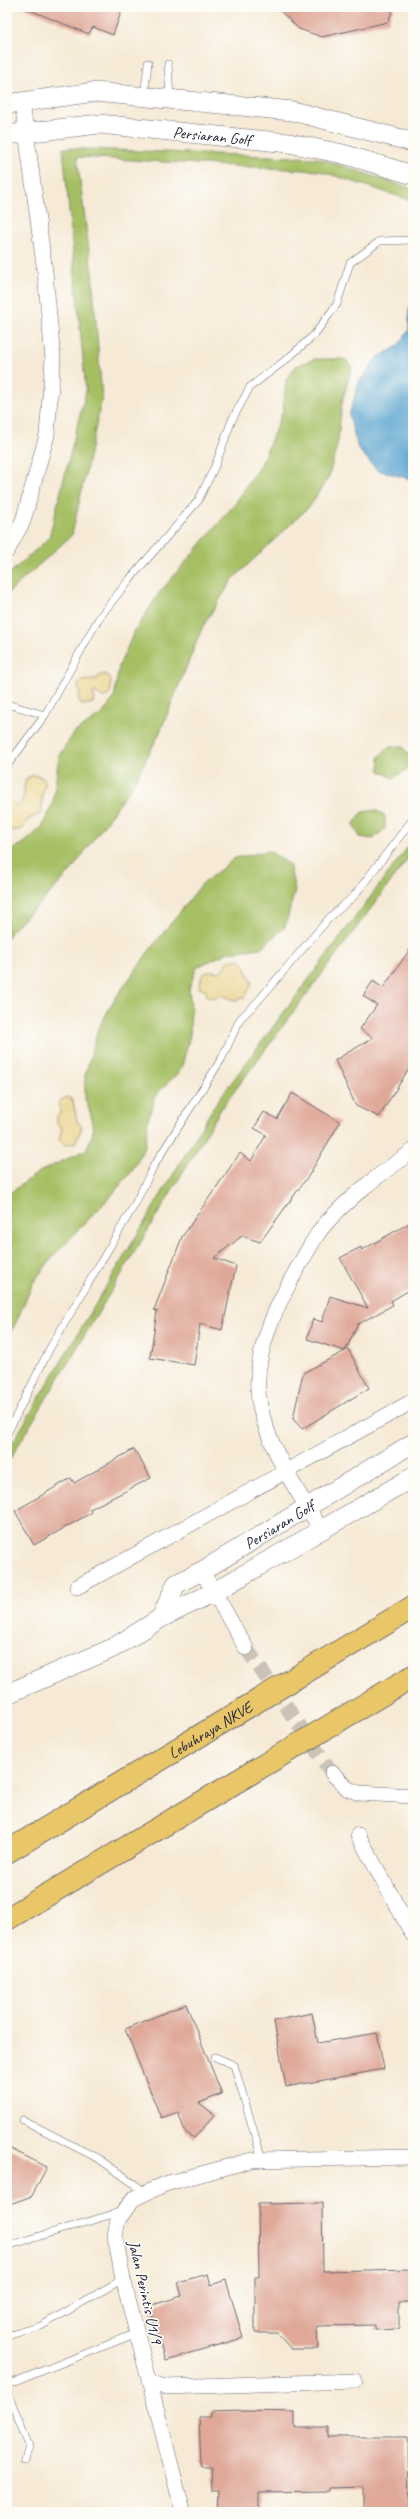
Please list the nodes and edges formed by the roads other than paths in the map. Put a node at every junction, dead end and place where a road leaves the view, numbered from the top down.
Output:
1 (148, 63) dead end
2 (168, 64) dead end
3 (144, 97) junction
4 (170, 99) junction
5 (14, 103) edge
6 (26, 132) junction
7 (7, 135) edge
8 (413, 142) edge
9 (413, 175) edge
10 (413, 240) edge
11 (7, 551) edge
12 (7, 704) edge
13 (45, 715) junction
14 (7, 766) edge
15 (413, 819) edge
16 (413, 1151) edge
17 (413, 1401) edge
18 (7, 1434) edge
19 (413, 1443) edge
20 (286, 1473) junction
21 (413, 1477) edge
22 (307, 1506) junction
23 (322, 1531) junction
24 (202, 1571) junction
25 (77, 1587) dead end
26 (214, 1592) junction
27 (413, 1607) edge
28 (161, 1618) junction
29 (246, 1648) tunnel mouth
30 (413, 1676) edge
31 (7, 1694) edge
32 (332, 1773) tunnel mouth
33 (413, 1796) edge
34 (358, 1835) dead end
35 (7, 1852) edge
36 (7, 1920) edge
37 (413, 1935) edge
38 (215, 2057) dead end
39 (23, 2120) dead end
40 (413, 2157) edge
41 (262, 2159) junction
42 (147, 2193) junction
43 (124, 2211) junction
44 (7, 2246) edge
45 (123, 2279) junction
46 (137, 2334) junction
47 (7, 2336) edge
48 (355, 2380) dead end
49 (150, 2382) junction
50 (7, 2385) edge
51 (7, 2391) edge
52 (25, 2460) dead end
53 (183, 2512) edge

1 - 3 lane
2 - 4 lane
3 - 4 street, Persiaran Golf
3 - 5 street, Persiaran Golf
4 - 8 street, Persiaran Golf
5 - 6 street
6 - 7 street, Persiaran Golf
6 - 9 street, Persiaran Golf
6 - 11 street
10 - 13 lane
12 - 13 lane
13 - 14 lane
15 - 18 lane
16 - 20 street
17 - 20 street
19 - 22 street, Persiaran Golf
20 - 22 street
20 - 25 street
21 - 23 street, Persiaran Golf
22 - 23 street
22 - 24 street, Persiaran Golf
23 - 26 street, Persiaran Golf
24 - 26 street
24 - 28 street, Persiaran Golf
26 - 28 street, Persiaran Golf
26 - 29 street
27 - 35 highway, Lebuhraya NKVE
28 - 31 street, Persiaran Golf
30 - 36 highway
32 - 33 street
34 - 37 street
38 - 41 lane
39 - 42 lane
40 - 41 street, Jalan Perintis U1/9
41 - 42 street, Jalan Perintis U1/9
42 - 43 street, Jalan Perintis U1/9
43 - 44 lane
43 - 45 street, Jalan Perintis U1/9
45 - 46 street, Jalan Perintis U1/9
45 - 47 lane
46 - 49 street, Jalan Perintis U1/9
46 - 50 lane
48 - 49 street
49 - 53 street, Jalan Perintis U1/9
51 - 52 lane

